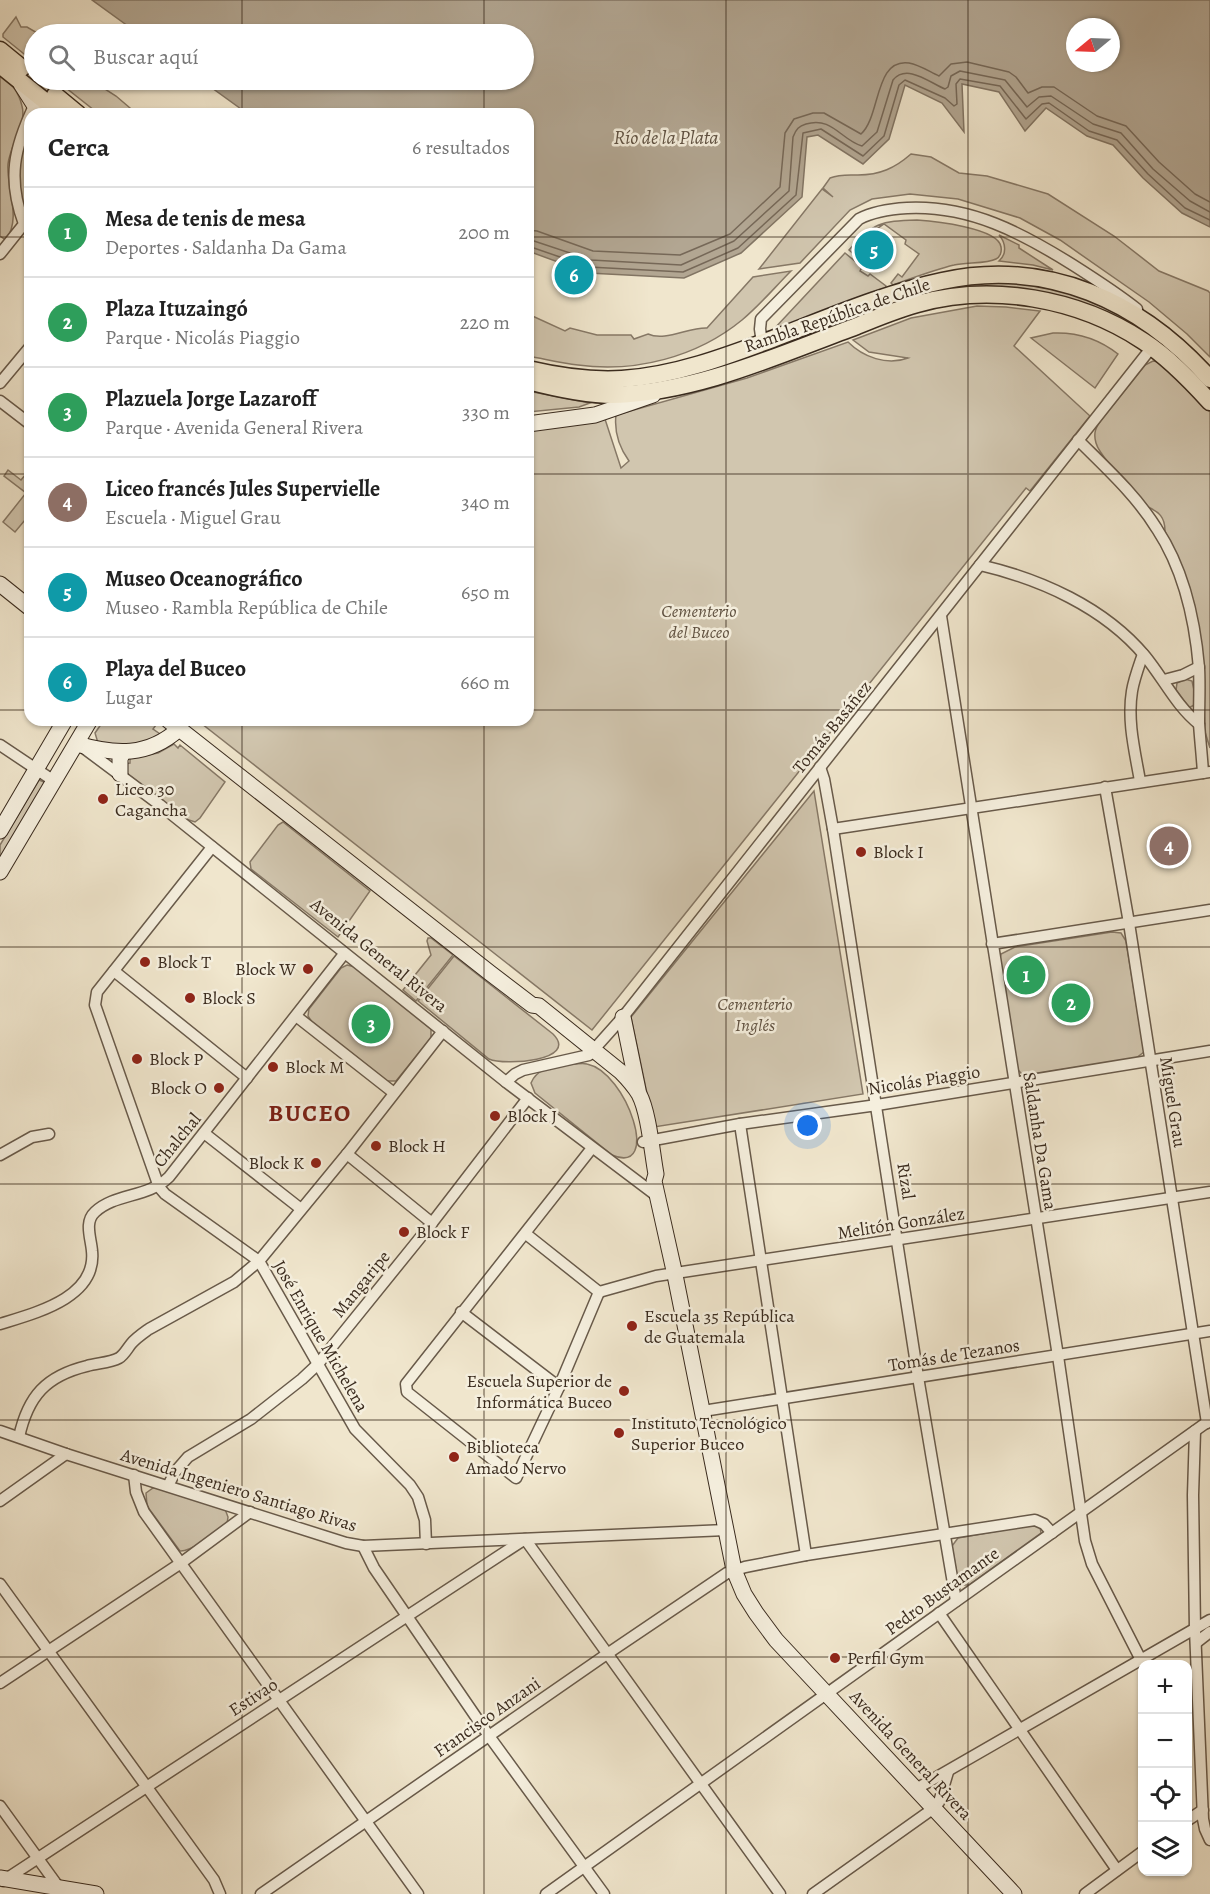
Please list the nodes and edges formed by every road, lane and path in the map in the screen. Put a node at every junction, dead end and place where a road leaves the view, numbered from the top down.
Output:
1 (0, 50) edge
2 (0, 65) edge
3 (24, 73) edge
4 (24, 76) edge
5 (32, 90) edge
6 (40, 90) edge
7 (45, 90) edge
8 (37, 108) edge
9 (56, 108) edge
10 (70, 108) edge
11 (24, 135) edge
12 (24, 224) joint
13 (0, 254) edge
14 (1156, 328) junction
15 (762, 343) junction
16 (1152, 347) junction
17 (734, 353) junction
18 (24, 354) edge
19 (534, 370) edge
20 (1210, 378) edge
21 (534, 382) edge
22 (0, 384) edge
23 (673, 388) junction
24 (624, 394) junction
25 (0, 401) edge
26 (1210, 402) edge
27 (24, 419) edge
28 (534, 419) edge
29 (534, 423) edge
30 (1078, 440) junction
31 (980, 565) junction
32 (0, 584) edge
33 (24, 603) edge
34 (941, 616) junction
35 (1143, 654) junction
36 (1199, 666) junction
37 (1164, 680) junction
38 (1199, 724) junction
39 (62, 726) edge
40 (87, 726) edge
41 (172, 726) edge
42 (177, 726) edge
43 (77, 744) junction
44 (0, 745) edge
45 (123, 752) junction
46 (820, 767) junction
47 (36, 770) junction
48 (1206, 772) edge
49 (120, 774) junction
50 (1140, 781) junction
51 (54, 782) junction
52 (1105, 787) junction
53 (971, 808) junction
54 (833, 829) junction
55 (0, 831) edge
56 (212, 847) junction
57 (0, 872) edge
58 (1210, 910) edge
59 (1129, 923) junction
60 (992, 945) junction
61 (344, 954) junction
62 (114, 971) junction
63 (296, 1016) junction
64 (623, 1017) junction
65 (443, 1031) junction
66 (1210, 1051) edge
67 (592, 1052) junction
68 (1150, 1061) junction
69 (247, 1078) junction
70 (506, 1082) junction
71 (1013, 1082) junction
72 (394, 1093) junction
73 (640, 1096) junction
74 (528, 1098) junction
75 (877, 1105) junction
76 (740, 1124) junction
77 (204, 1133) junction
78 (49, 1134) dead end
79 (646, 1141) junction
80 (592, 1148) junction
81 (347, 1154) junction
82 (0, 1155) edge
83 (159, 1186) junction
84 (656, 1188) junction
85 (1210, 1192) edge
86 (1172, 1198) junction
87 (301, 1209) junction
88 (1036, 1219) junction
89 (432, 1222) junction
90 (526, 1234) junction
91 (898, 1241) junction
92 (259, 1261) junction
93 (762, 1261) junction
94 (675, 1275) junction
95 (599, 1292) junction
96 (461, 1312) junction
97 (0, 1324) edge
98 (1210, 1331) edge
99 (1192, 1334) junction
100 (1058, 1356) junction
101 (318, 1364) junction
102 (918, 1377) junction
103 (558, 1387) junction
104 (783, 1398) junction
105 (703, 1411) junction
106 (1208, 1421) edge
107 (0, 1431) edge
108 (1195, 1431) junction
109 (19, 1437) junction
110 (66, 1454) junction
111 (134, 1475) junction
112 (168, 1486) junction
113 (0, 1501) edge
114 (250, 1512) junction
115 (1080, 1512) junction
116 (726, 1530) junction
117 (944, 1533) junction
118 (1052, 1533) junction
119 (525, 1539) junction
120 (426, 1544) junction
121 (363, 1546) junction
122 (806, 1555) junction
123 (181, 1563) junction
124 (734, 1570) junction
125 (0, 1584) edge
126 (956, 1601) junction
127 (939, 1613) junction
128 (407, 1615) junction
129 (1210, 1620) edge
130 (1195, 1629) junction
131 (1210, 1632) edge
132 (1197, 1642) junction
133 (49, 1651) junction
134 (607, 1654) junction
135 (1142, 1660) joint
136 (1138, 1662) edge
137 (0, 1683) edge
138 (827, 1694) junction
139 (279, 1700) junction
140 (1020, 1730) junction
141 (489, 1736) junction
142 (948, 1772) junction
143 (701, 1783) junction
144 (146, 1786) junction
145 (916, 1789) junction
146 (0, 1806) edge
147 (934, 1808) junction
148 (1203, 1810) junction
149 (1192, 1817) edge
150 (366, 1822) junction
151 (1210, 1840) edge
152 (1138, 1855) edge
153 (38, 1858) junction
154 (585, 1867) junction
155 (1117, 1870) junction
156 (2, 1880) edge
157 (62, 1891) edge
158 (96, 1894) edge
159 (220, 1894) edge
160 (261, 1894) edge
161 (418, 1894) edge
162 (546, 1894) edge
163 (604, 1894) edge
164 (780, 1894) edge
165 (813, 1894) edge
166 (1014, 1894) edge
167 (1085, 1894) edge

1 - 3 main road
2 - 4 main road
5 - 8 main road
6 - 9 main road
7 - 10 main road
11 - 12 street
12 - 13 street
14 - 15 main road, Rambla República de Chile
14 - 15 street, Rambla República de Chile
14 - 20 main road
15 - 17 main road, Rambla República de Chile
16 - 23 main road, Rambla República de Chile
16 - 26 main road, Rambla República de Chile
16 - 30 street, Tomás Basáñez
17 - 19 main road, Rambla República de Chile
17 - 24 main road
18 - 22 street
21 - 24 main road, Rambla República de Chile
23 - 24 main road, Rambla República de Chile
23 - 29 main road
24 - 28 main road
25 - 27 street
30 - 31 street, Tomás Basáñez
30 - 36 street
31 - 34 street, Tomás Basáñez
31 - 35 street
32 - 33 main road
34 - 46 street, Tomás Basáñez
34 - 53 street, Saldanha Da Gama
35 - 37 street
35 - 50 street
36 - 37 street
36 - 38 street
37 - 38 street
38 - 48 street
39 - 47 main road
40 - 43 main road
41 - 45 main road
42 - 67 main road, Avenida General Rivera
43 - 45 main road
43 - 49 street, Avenida General Rivera
43 - 51 main road
44 - 47 street
45 - 49 main road
46 - 54 street, Rizal
46 - 64 street, Tomás Basáñez
47 - 51 street
47 - 55 main road
48 - 50 street
49 - 56 street, Avenida General Rivera
50 - 52 street
51 - 57 main road
52 - 53 street
52 - 59 street, Miguel Grau
53 - 54 street
53 - 60 street, Saldanha Da Gama
54 - 75 street, Rizal
56 - 61 street, Avenida General Rivera
56 - 62 street
58 - 59 street
59 - 60 street
59 - 68 street, Miguel Grau
60 - 71 street, Saldanha Da Gama
61 - 63 street, Chalchal
61 - 65 street, Avenida General Rivera
62 - 69 street
62 - 83 street, José Enrique Michelena
63 - 69 street, Chalchal
63 - 72 street
64 - 67 street, Tomás Basáñez
64 - 73 main road
65 - 70 street, Avenida General Rivera
65 - 72 street
66 - 68 street, Nicolás Piaggio
67 - 70 street
67 - 73 main road, Avenida General Rivera
67 - 79 main road, Avenida General Rivera
68 - 71 street, Nicolás Piaggio
68 - 86 street, Miguel Grau
69 - 77 street, Chalchal
70 - 74 street, Avenida General Rivera
71 - 75 street, Nicolás Piaggio
71 - 88 street, Saldanha Da Gama
72 - 81 street
73 - 79 main road, Avenida General Rivera
74 - 80 street, Avenida General Rivera
74 - 89 street, Mangaripe
75 - 76 street, Nicolás Piaggio
75 - 91 street, Rizal
76 - 79 street, Nicolás Piaggio
76 - 93 street
77 - 83 street, Chalchal
77 - 87 street
78 - 82 street
79 - 84 main road, Avenida General Rivera
80 - 84 street, Avenida General Rivera
80 - 90 street
81 - 87 street
81 - 89 street
83 - 92 street, José Enrique Michelena
83 - 97 street, Chalchal
84 - 94 main road, Avenida General Rivera
85 - 86 street, Melitón González
86 - 88 street, Melitón González
86 - 99 street, Miguel Grau
87 - 92 street
88 - 91 street, Melitón González
88 - 100 street, Saldanha Da Gama
89 - 101 street, Mangaripe
90 - 95 street
90 - 96 street
91 - 93 street, Melitón González
91 - 102 street, Rizal
92 - 101 street, José Enrique Michelena
92 - 109 street
93 - 94 street, Melitón González
93 - 104 street
94 - 95 street, Melitón González
94 - 105 main road, Avenida General Rivera
95 - 103 street
96 - 103 street
96 - 103 street
98 - 99 street, Tomás de Tezanos
99 - 100 street, Tomás de Tezanos
99 - 106 street, Miguel Grau
100 - 102 street, Tomás de Tezanos
100 - 115 street, Saldanha Da Gama
101 - 112 street, Mangaripe
101 - 120 street, José Enrique Michelena
102 - 104 street, Tomás de Tezanos
102 - 117 street, Rizal
104 - 105 street, Tomás de Tezanos
104 - 122 street
105 - 116 main road, Avenida General Rivera
106 - 108 street, Pedro Bustamante
107 - 109 street, Avenida Ingeniero Santiago Rivas
108 - 115 street, Pedro Bustamante
108 - 130 street
109 - 110 street, Avenida Ingeniero Santiago Rivas
110 - 111 street, Avenida Ingeniero Santiago Rivas
110 - 113 street
111 - 112 street, Avenida Ingeniero Santiago Rivas
111 - 123 street
112 - 114 street, Avenida Ingeniero Santiago Rivas
114 - 121 street, Avenida Ingeniero Santiago Rivas
114 - 123 street
115 - 118 street, Pedro Bustamante
115 - 135 street, Saldanha Da Gama
116 - 119 street, Avenida Ingeniero Santiago Rivas
116 - 124 main road, Avenida General Rivera
117 - 118 street
117 - 122 street
117 - 126 street, Rizal
118 - 126 street, Pedro Bustamante
119 - 120 street, Avenida Ingeniero Santiago Rivas
119 - 128 street, Estivao
119 - 134 street
120 - 121 street, Avenida Ingeniero Santiago Rivas
121 - 128 street
122 - 124 street
123 - 133 street
123 - 139 street
124 - 134 street, Francisco Anzani
124 - 138 main road, Avenida General Rivera
125 - 133 street
126 - 127 street, Pedro Bustamante
127 - 138 street, Pedro Bustamante
127 - 140 street
128 - 139 street, Estivao
128 - 141 street
129 - 130 street
130 - 132 street
130 - 135 street
131 - 132 street
132 - 148 street
133 - 137 street
133 - 144 street
134 - 141 street, Francisco Anzani
134 - 143 street
136 - 140 street
138 - 143 street, Pedro Bustamante
138 - 145 main road, Avenida General Rivera
139 - 144 street, Estivao
139 - 150 street
140 - 142 street
140 - 155 street
141 - 150 street, Francisco Anzani
141 - 154 street
142 - 145 street
142 - 147 street
143 - 154 street, Pedro Bustamante
143 - 164 street
144 - 153 street, Estivao
144 - 159 street
145 - 147 main road, Avenida General Rivera
146 - 153 street
147 - 165 street
147 - 166 main road, Avenida General Rivera
148 - 149 street
148 - 151 street
150 - 160 street, Francisco Anzani
150 - 161 street
152 - 155 street
153 - 156 street, Estivao
153 - 157 street
154 - 162 street, Pedro Bustamante
154 - 163 street
155 - 167 street
156 - 157 main road
157 - 158 main road

